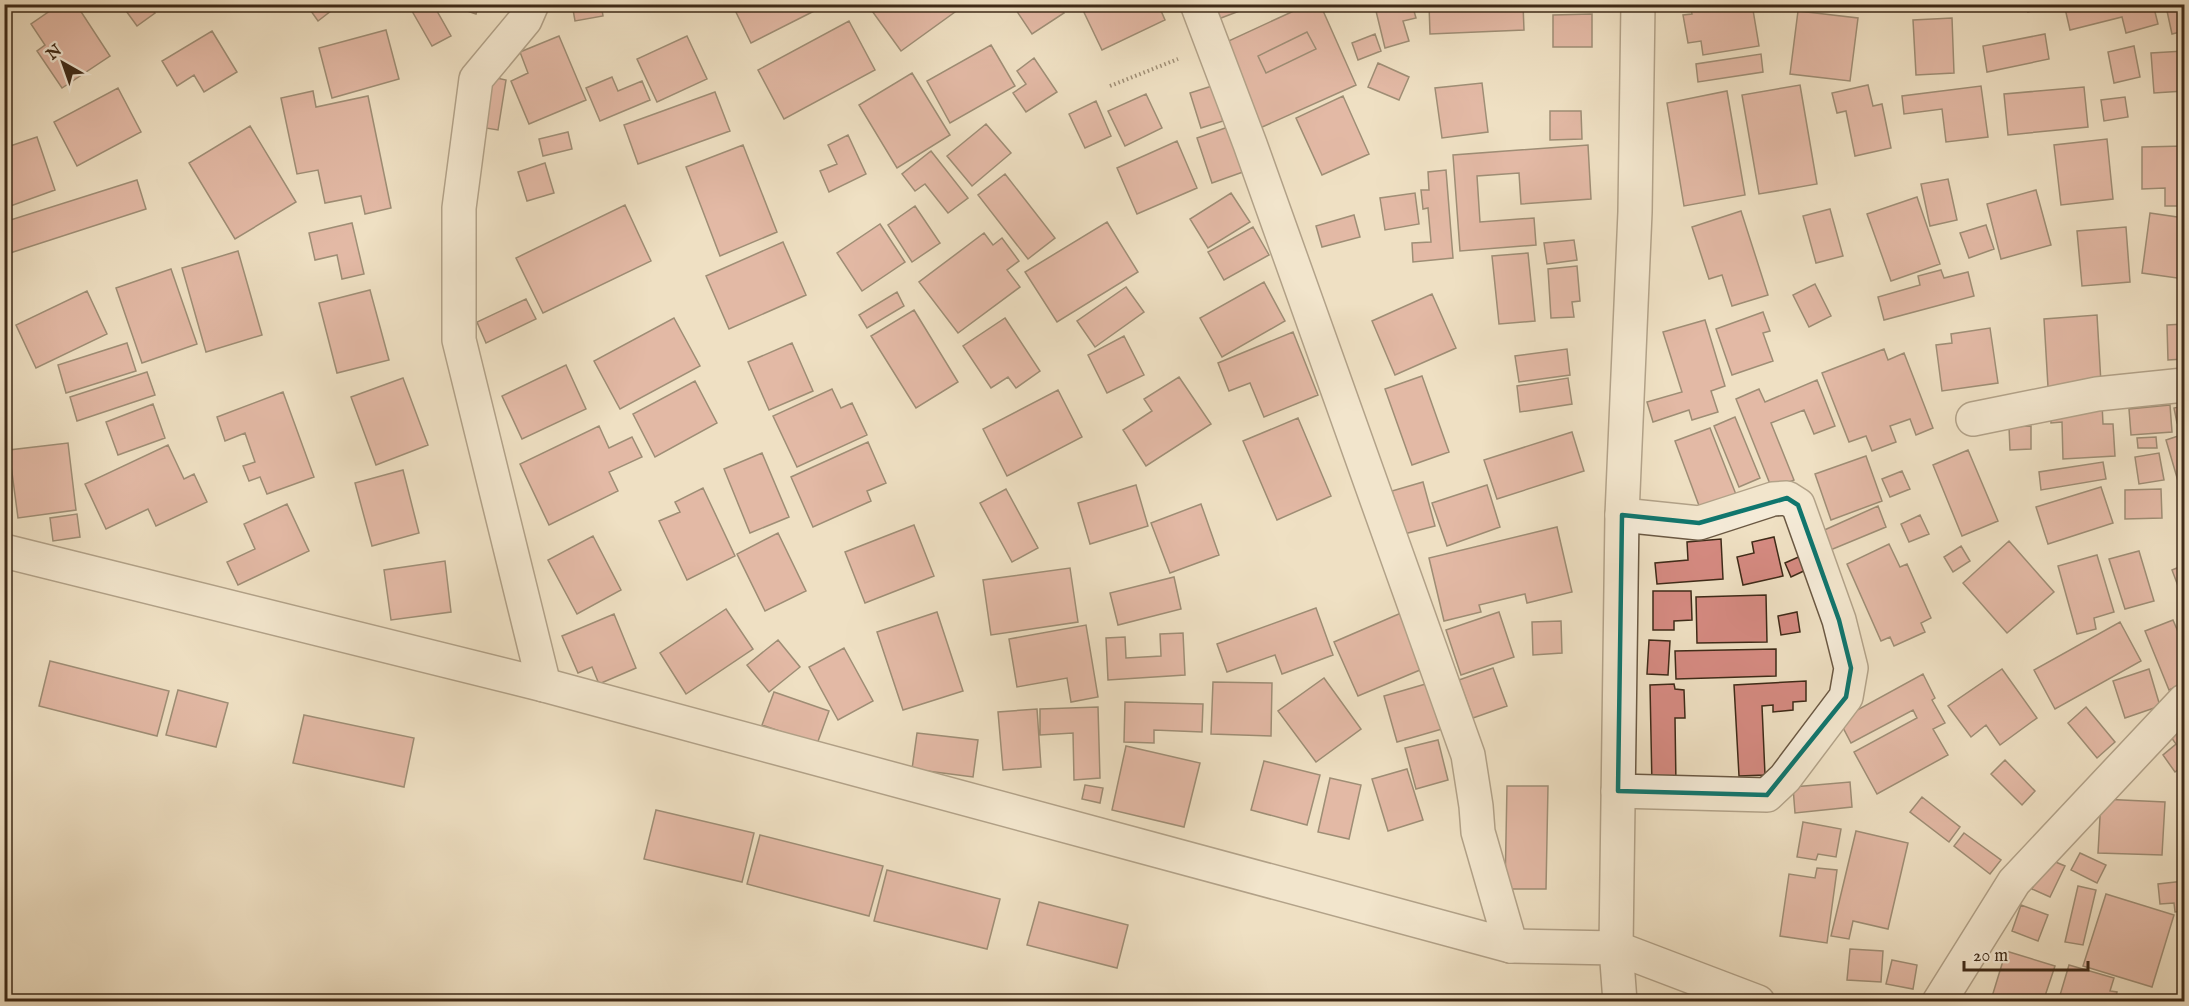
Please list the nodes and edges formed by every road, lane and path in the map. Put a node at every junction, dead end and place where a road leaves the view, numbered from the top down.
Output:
1 (532, 4) edge
2 (1197, 4) edge
3 (1638, 4) edge
4 (1209, 40) junction
5 (1110, 86) dead end
6 (2184, 386) edge
7 (1973, 419) dead end
8 (1622, 515) junction
9 (4, 551) edge
10 (544, 685) junction
11 (2184, 701) edge
12 (1618, 791) junction
13 (1511, 946) junction
14 (1616, 948) junction
15 (1620, 1002) edge
16 (1758, 1002) edge
17 (1939, 1002) edge

1 - 10 street
2 - 4 street
3 - 8 street
4 - 5 path
4 - 13 street
6 - 7 street
8 - 12 street
8 - 12 street
9 - 10 street
10 - 13 street
11 - 17 street
12 - 14 street
13 - 14 street
14 - 15 street
14 - 16 street

